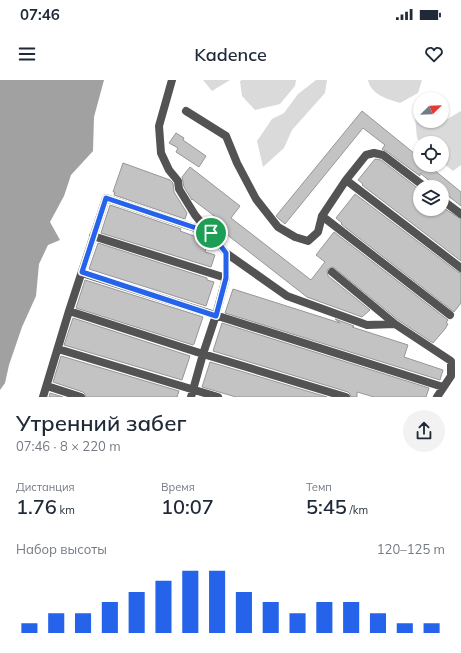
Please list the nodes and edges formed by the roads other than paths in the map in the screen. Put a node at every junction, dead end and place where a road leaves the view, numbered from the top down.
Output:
1 (172, 80) edge
2 (186, 111) dead end
3 (346, 180) junction
4 (416, 180) edge
5 (449, 205) edge
6 (461, 214) edge
7 (322, 216) junction
8 (211, 233) junction
9 (93, 236) junction
10 (226, 253) junction
11 (461, 268) edge
12 (82, 272) junction
13 (332, 272) dead end
14 (226, 278) junction
15 (69, 311) junction
16 (450, 315) dead end
17 (216, 316) junction
18 (395, 324) junction
19 (58, 349) junction
20 (203, 354) junction
21 (47, 386) junction
22 (443, 387) junction
23 (192, 393) edge
24 (43, 397) edge
25 (81, 397) edge
26 (218, 397) edge
27 (346, 397) edge
28 (437, 397) edge

1 - 8 lane
2 - 7 lane
3 - 4 lane
3 - 7 lane
3 - 11 lane
5 - 6 lane
7 - 16 lane
8 - 9 lane
8 - 10 lane
9 - 12 lane
9 - 14 lane
10 - 14 lane
10 - 18 lane
12 - 15 lane
12 - 17 lane
13 - 18 lane
14 - 17 lane
15 - 19 lane
15 - 20 lane
17 - 20 lane
17 - 22 lane
18 - 22 lane
19 - 21 lane
19 - 23 lane
20 - 23 lane
20 - 27 lane
21 - 24 lane
21 - 25 lane
22 - 28 lane
23 - 26 lane

